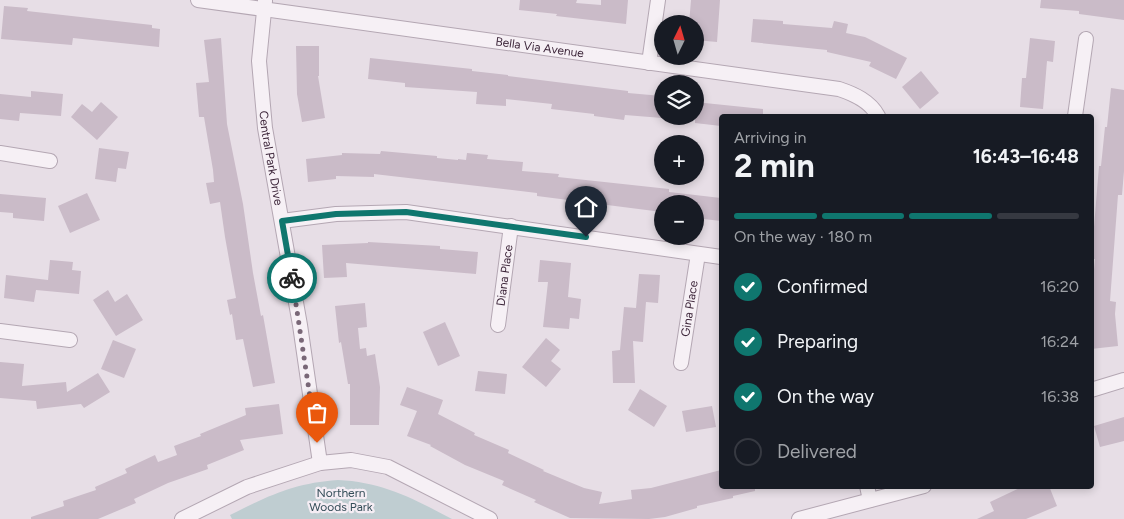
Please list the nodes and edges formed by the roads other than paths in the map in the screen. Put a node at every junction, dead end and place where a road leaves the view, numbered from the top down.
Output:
1 (198, 0) edge
2 (658, 0) edge
3 (264, 5) edge
4 (1086, 39) dead end
5 (650, 63) junction
6 (877, 113) edge
7 (1075, 114) edge
8 (0, 153) edge
9 (50, 161) dead end
10 (282, 221) junction
11 (512, 226) junction
12 (698, 254) junction
13 (719, 257) edge
14 (498, 325) dead end
15 (0, 331) edge
16 (70, 340) dead end
17 (681, 363) dead end
18 (1124, 380) edge
19 (1094, 389) edge
20 (320, 463) junction
21 (867, 489) edge
22 (912, 489) edge
23 (870, 500) junction
24 (182, 519) edge
25 (490, 519) edge
26 (799, 519) edge

1 - 3 street, Bella Via Avenue
2 - 5 street
3 - 5 street, Bella Via Avenue
3 - 10 street, Central Park Drive
4 - 7 street
5 - 6 street, Bella Via Avenue
8 - 9 street
10 - 11 street
10 - 20 street, Central Park Drive
11 - 12 street
11 - 14 street, Diana Place
12 - 13 street
12 - 17 street, Gina Place
15 - 16 street
18 - 19 street
20 - 24 street
20 - 25 street
21 - 23 street
22 - 23 street
23 - 26 street

